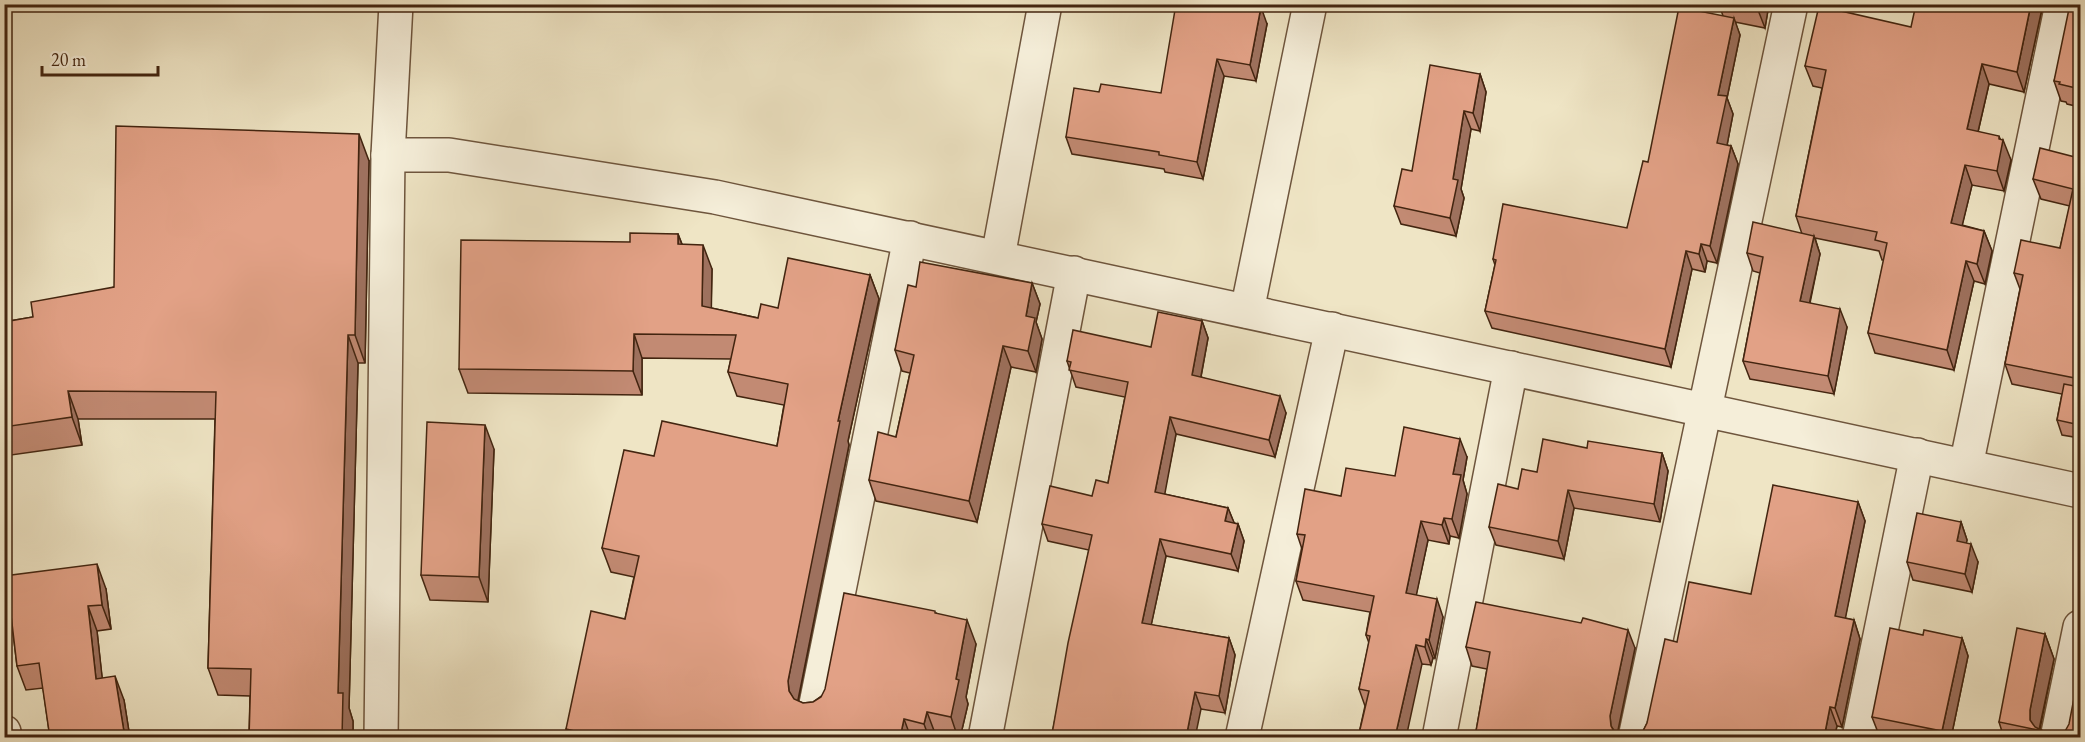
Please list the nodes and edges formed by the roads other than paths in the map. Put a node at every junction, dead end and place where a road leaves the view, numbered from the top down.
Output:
1 (396, 4) edge
2 (1045, 4) edge
3 (1310, 4) edge
4 (1791, 4) edge
5 (2062, 4) edge
6 (388, 155) junction
7 (910, 238) junction
8 (998, 257) junction
9 (1074, 273) junction
10 (1246, 311) junction
11 (1332, 329) junction
12 (1511, 368) junction
13 (1706, 410) junction
14 (1917, 455) junction
15 (1966, 466) junction
16 (2080, 490) edge
17 (2080, 627) edge
18 (815, 709) edge
19 (4, 732) edge
20 (6, 738) edge
21 (381, 738) edge
22 (985, 738) edge
23 (1242, 738) edge
24 (1439, 738) edge
25 (1635, 738) edge
26 (1859, 738) edge
27 (2057, 738) edge

1 - 6 street
2 - 8 street
3 - 10 street
4 - 13 street
5 - 15 street
6 - 7 street
6 - 21 street
7 - 8 street
7 - 18 street
8 - 9 street
9 - 10 street
9 - 22 street
10 - 11 street
11 - 12 street
11 - 23 street
12 - 13 street
12 - 24 street
13 - 14 street
13 - 25 street
14 - 15 street
14 - 26 street
15 - 16 street
17 - 27 street
19 - 20 street

